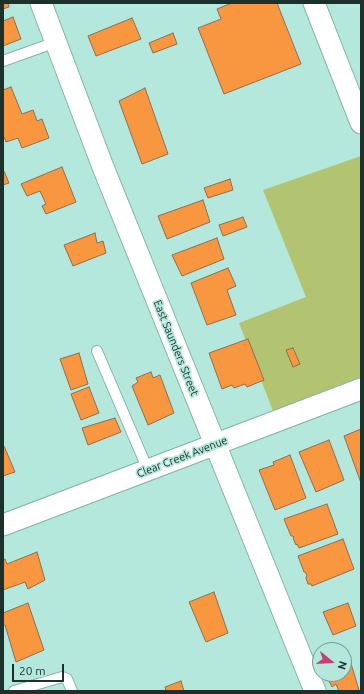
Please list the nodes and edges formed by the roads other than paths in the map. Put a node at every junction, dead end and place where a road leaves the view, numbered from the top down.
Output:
1 (41, 3) edge
2 (314, 3) edge
3 (56, 42) junction
4 (3, 61) edge
5 (361, 123) edge
6 (97, 351) dead end
7 (361, 389) edge
8 (215, 444) junction
9 (148, 470) junction
10 (3, 526) edge
11 (14, 691) edge
12 (72, 691) edge
13 (315, 691) edge

1 - 3 street, East Saunders Street
2 - 5 street
3 - 4 lane
3 - 8 street, East Saunders Street
6 - 9 lane
7 - 8 street, Clear Creek Avenue
8 - 9 street, Clear Creek Avenue
8 - 13 street, East Saunders Street
9 - 10 street, Clear Creek Avenue
11 - 12 lane

